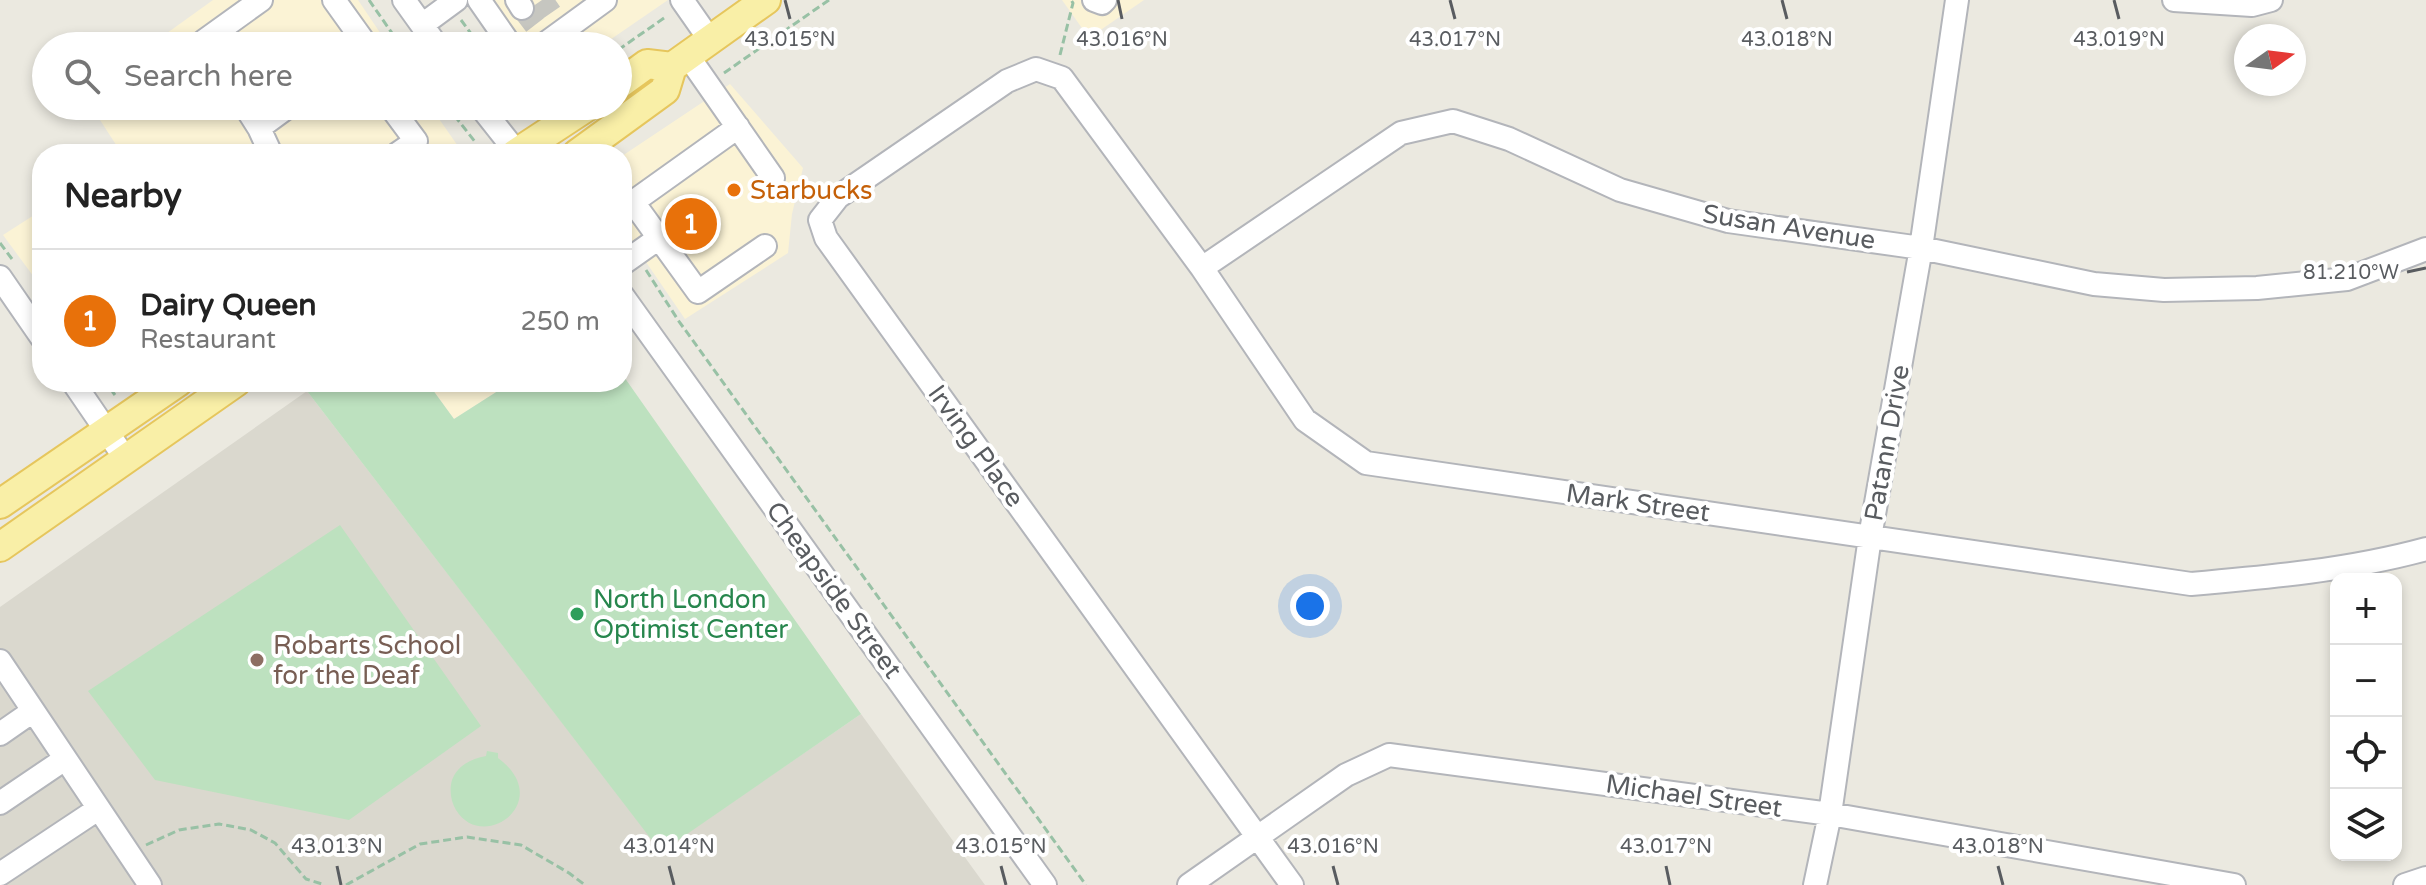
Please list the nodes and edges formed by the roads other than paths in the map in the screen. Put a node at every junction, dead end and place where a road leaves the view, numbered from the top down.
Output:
1 (261, 0) edge
2 (334, 0) edge
3 (404, 0) edge
4 (479, 0) edge
5 (766, 0) edge
6 (1094, 0) edge
7 (1105, 0) edge
8 (1957, 0) edge
9 (2174, 0) edge
10 (2271, 0) edge
11 (593, 4) edge
12 (676, 7) edge
13 (458, 9) edge
14 (540, 24) edge
15 (422, 25) junction
16 (217, 32) edge
17 (357, 32) edge
18 (427, 32) edge
19 (501, 32) edge
20 (690, 54) junction
21 (1036, 69) joint
22 (632, 75) edge
23 (632, 114) edge
24 (254, 120) edge
25 (270, 120) edge
26 (400, 120) edge
27 (490, 120) edge
28 (566, 120) edge
29 (624, 120) edge
30 (738, 127) junction
31 (259, 128) junction
32 (266, 144) edge
33 (412, 144) edge
34 (508, 144) edge
35 (531, 144) edge
36 (591, 144) edge
37 (773, 178) dead end
38 (659, 238) junction
39 (765, 246) dead end
40 (1921, 248) junction
41 (2426, 249) edge
42 (632, 257) edge
43 (1202, 268) junction
44 (0, 277) edge
45 (632, 309) edge
46 (32, 323) edge
47 (80, 392) edge
48 (163, 392) edge
49 (221, 392) edge
50 (106, 431) junction
51 (125, 458) junction
52 (0, 504) edge
53 (1870, 537) junction
54 (0, 547) edge
55 (2426, 549) edge
56 (0, 661) edge
57 (33, 711) junction
58 (0, 734) edge
59 (65, 759) junction
60 (0, 803) edge
61 (98, 809) junction
62 (1830, 814) junction
63 (1258, 837) junction
64 (0, 874) edge
65 (2426, 878) edge
66 (150, 885) edge
67 (1045, 885) edge
68 (1189, 885) edge
69 (1292, 885) edge
70 (1815, 885) edge
71 (2234, 885) edge
72 (2405, 885) edge

1 - 16 street
2 - 17 street
3 - 15 street
4 - 19 street
5 - 20 main road
6 - 7 street
8 - 40 street, Patann Drive
9 - 10 street
11 - 14 street
12 - 20 street
13 - 15 street
15 - 18 street
20 - 22 main road
20 - 23 main road
20 - 30 street
21 - 43 street, Mark Street
21 - 63 street, Irving Place
24 - 31 street
25 - 31 street
26 - 33 street
27 - 34 street
28 - 35 main road
29 - 36 main road
30 - 37 street
30 - 38 street
31 - 32 street
38 - 39 street
38 - 42 street
40 - 41 street, Susan Avenue
40 - 43 street, Susan Avenue
40 - 53 street, Patann Drive
43 - 53 street, Mark Street
44 - 46 street
45 - 67 street, Cheapside Street
47 - 50 street
48 - 50 main road
49 - 51 main road
50 - 51 street
50 - 52 main road
51 - 54 main road
53 - 55 street, Mark Street
53 - 62 street, Patann Drive
56 - 57 street
57 - 58 street
57 - 59 street
59 - 60 street
59 - 61 street
61 - 64 street
61 - 66 street
62 - 63 street, Michael Street
62 - 70 street, Patann Drive
62 - 71 street, Michael Street
63 - 68 street, Michael Street
63 - 69 street, Irving Place
65 - 72 street

